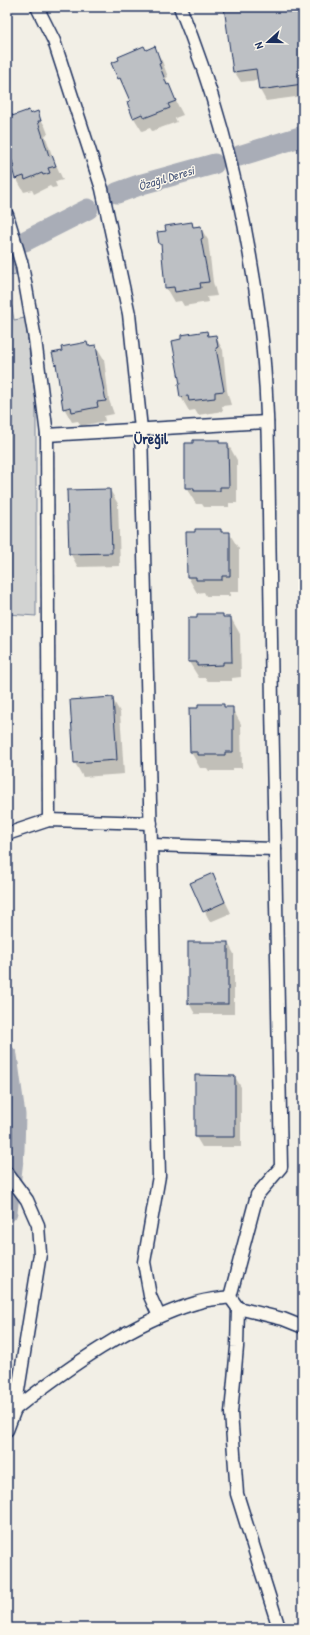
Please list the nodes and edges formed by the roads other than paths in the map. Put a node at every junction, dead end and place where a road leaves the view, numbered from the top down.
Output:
1 (37, 7) edge
2 (180, 7) edge
3 (7, 215) edge
4 (267, 422) junction
5 (141, 429) junction
6 (47, 435) junction
7 (49, 820) junction
8 (151, 823) junction
9 (7, 834) edge
10 (152, 845) junction
11 (275, 849) junction
12 (7, 1173) edge
13 (230, 1297) junction
14 (238, 1308) junction
15 (159, 1316) junction
16 (303, 1318) edge
17 (283, 1319) junction
18 (303, 1327) edge
19 (14, 1409) junction
20 (7, 1430) edge
21 (279, 1628) edge

1 - 5 street
2 - 4 street
3 - 6 street
4 - 5 street
4 - 11 street
5 - 6 street
5 - 8 street
6 - 7 street
7 - 8 street
7 - 9 street
8 - 10 street
10 - 11 street
10 - 15 street
11 - 13 street
12 - 19 street
13 - 14 street
13 - 15 street
14 - 17 street
14 - 21 street
15 - 19 street
16 - 17 street
17 - 18 street
19 - 20 street

